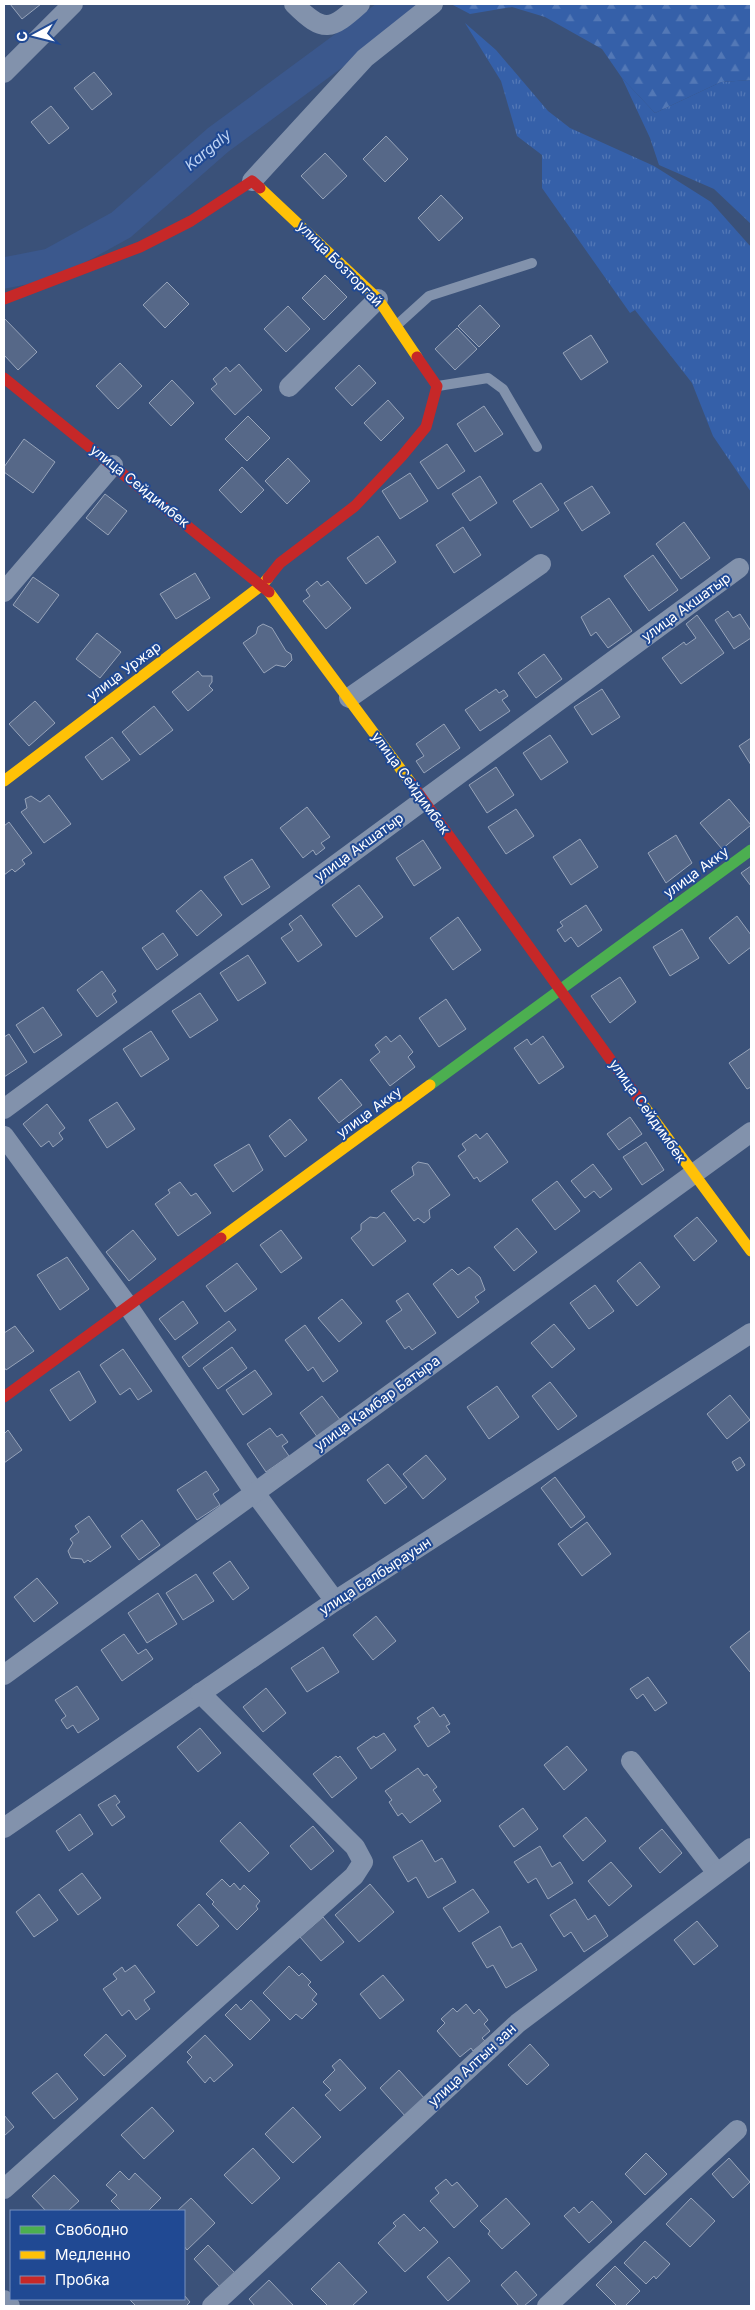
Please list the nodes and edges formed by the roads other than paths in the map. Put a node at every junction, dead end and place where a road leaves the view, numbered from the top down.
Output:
1 (73, 4) edge
2 (294, 4) edge
3 (360, 4) edge
4 (433, 4) edge
5 (4, 73) edge
6 (252, 180) junction
7 (532, 263) dead end
8 (4, 299) edge
9 (378, 299) junction
10 (397, 326) junction
11 (4, 378) edge
12 (437, 386) junction
13 (289, 387) dead end
14 (537, 447) dead end
15 (113, 465) junction
16 (541, 564) dead end
17 (739, 568) dead end
18 (262, 585) junction
19 (4, 592) edge
20 (349, 698) junction
21 (4, 781) edge
22 (424, 800) junction
23 (751, 850) edge
24 (561, 989) junction
25 (4, 1109) edge
26 (751, 1132) edge
27 (4, 1136) edge
28 (693, 1174) junction
29 (751, 1251) edge
30 (128, 1306) junction
31 (751, 1333) edge
32 (4, 1397) edge
33 (255, 1493) junction
34 (335, 1601) junction
35 (4, 1675) edge
36 (200, 1693) junction
37 (631, 1761) dead end
38 (4, 1828) edge
39 (751, 1848) edge
40 (717, 1873) junction
41 (737, 2130) dead end
42 (4, 2189) edge
43 (4, 2300) edge
44 (10, 2306) edge
45 (212, 2306) edge
46 (547, 2306) edge

1 - 5 street
2 - 3 street
4 - 6 street
6 - 8 street
6 - 9 street, улица Бозторгай
7 - 10 lane
9 - 10 street, улица Бозторгай
9 - 13 street
10 - 12 street, улица Бозторгай
11 - 15 street, улица Сейдимбек
12 - 14 lane
12 - 18 street
15 - 18 street, улица Сейдимбек
15 - 19 street
16 - 20 street
17 - 22 street, улица Акшатыр
18 - 20 street, улица Сейдимбек
18 - 21 street, улица Уржар
20 - 22 street, улица Сейдимбек
22 - 24 street, улица Сейдимбек
22 - 25 street, улица Акшатыр
23 - 24 street, улица Акку
24 - 28 street, улица Сейдимбек
24 - 30 street, улица Акку
26 - 28 street, улица Камбар Батыра
27 - 30 street
28 - 29 street, улица Сейдимбек
28 - 33 street, улица Камбар Батыра
30 - 32 street, улица Акку
30 - 33 street
31 - 34 street, улица Балбырауын
33 - 34 street
33 - 35 street, улица Камбар Батыра
34 - 36 street, улица Балбырауын
36 - 38 street, улица Балбырауын
36 - 42 street
37 - 40 street
39 - 40 street, улица Алтын зан
40 - 45 street, улица Алтын зан
41 - 46 street
43 - 44 street

